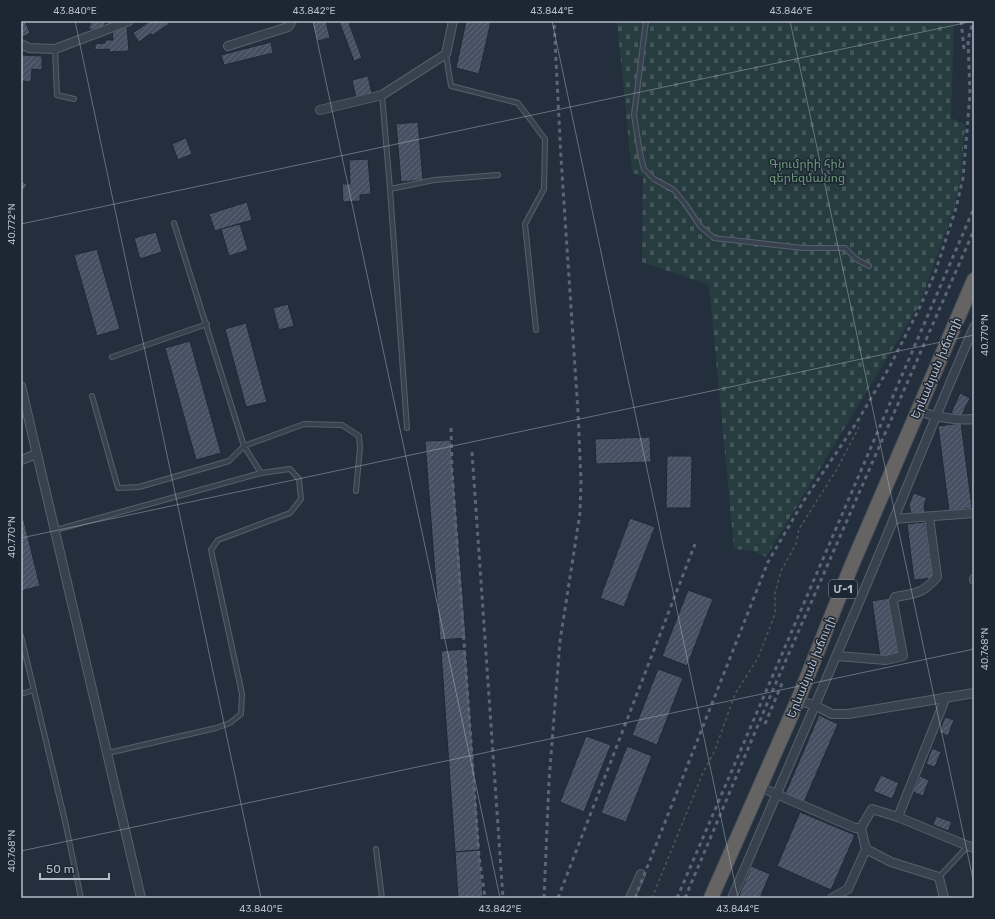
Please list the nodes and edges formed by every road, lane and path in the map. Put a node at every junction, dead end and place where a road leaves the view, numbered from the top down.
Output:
1 (129, 21) edge
2 (292, 21) edge
3 (454, 21) edge
4 (646, 21) edge
5 (21, 44) edge
6 (228, 46) dead end
7 (55, 49) junction
8 (446, 54) junction
9 (382, 95) junction
10 (74, 99) dead end
11 (320, 110) dead end
12 (498, 175) dead end
13 (390, 189) junction
14 (174, 224) dead end
15 (869, 266) dead end
16 (974, 280) edge
17 (207, 324) junction
18 (974, 327) edge
19 (536, 330) dead end
20 (112, 357) dead end
21 (22, 389) edge
22 (92, 396) dead end
23 (918, 411) junction
24 (935, 416) junction
25 (974, 418) edge
26 (860, 427) dead end
27 (407, 428) dead end
28 (244, 446) junction
29 (37, 454) junction
30 (21, 460) edge
31 (261, 473) junction
32 (356, 491) dead end
33 (974, 514) edge
34 (929, 517) junction
35 (894, 519) junction
36 (56, 530) junction
37 (21, 636) edge
38 (837, 656) junction
39 (34, 690) junction
40 (974, 693) edge
41 (21, 694) edge
42 (946, 697) junction
43 (798, 700) junction
44 (816, 706) junction
45 (108, 753) junction
46 (760, 787) junction
47 (776, 795) junction
48 (898, 817) junction
49 (861, 828) junction
50 (971, 847) edge
51 (376, 849) dead end
52 (866, 849) junction
53 (641, 874) dead end
54 (939, 877) junction
55 (81, 898) edge
56 (141, 898) edge
57 (382, 898) edge
58 (630, 898) edge
59 (652, 898) edge
60 (711, 898) edge
61 (732, 898) edge
62 (832, 898) edge
63 (944, 898) edge

1 - 7 street
2 - 6 street
3 - 8 street
4 - 15 lane
5 - 7 street
7 - 10 lane
8 - 9 street
8 - 19 lane
9 - 11 street
9 - 13 lane
12 - 13 lane
13 - 27 lane
14 - 17 lane
16 - 23 highway, Երևանյան խճուղի / Մ-1
17 - 20 lane
17 - 28 lane
18 - 24 street
21 - 29 street
22 - 28 lane
23 - 24 street
23 - 43 highway, Երևանյան խճուղի / Մ-1
24 - 25 street
24 - 35 street
26 - 59 path
28 - 31 lane
28 - 32 lane
29 - 30 street
29 - 36 street
31 - 36 lane
31 - 45 lane
33 - 34 street
34 - 35 street
34 - 38 street
35 - 38 street
36 - 45 street
37 - 39 lane
38 - 44 street
39 - 41 lane
39 - 55 lane
40 - 42 street
42 - 44 street
42 - 48 street
43 - 44 street
43 - 46 highway, Երևանյան խճուղի / Մ-1
44 - 47 street
45 - 56 street
46 - 47 street
46 - 60 highway, Երևանյան խճուղի / Մ-1
47 - 49 street
47 - 61 street
48 - 49 street
48 - 50 street
49 - 52 street
50 - 54 lane
51 - 57 lane
52 - 54 street
52 - 62 street
53 - 58 street
54 - 63 street

